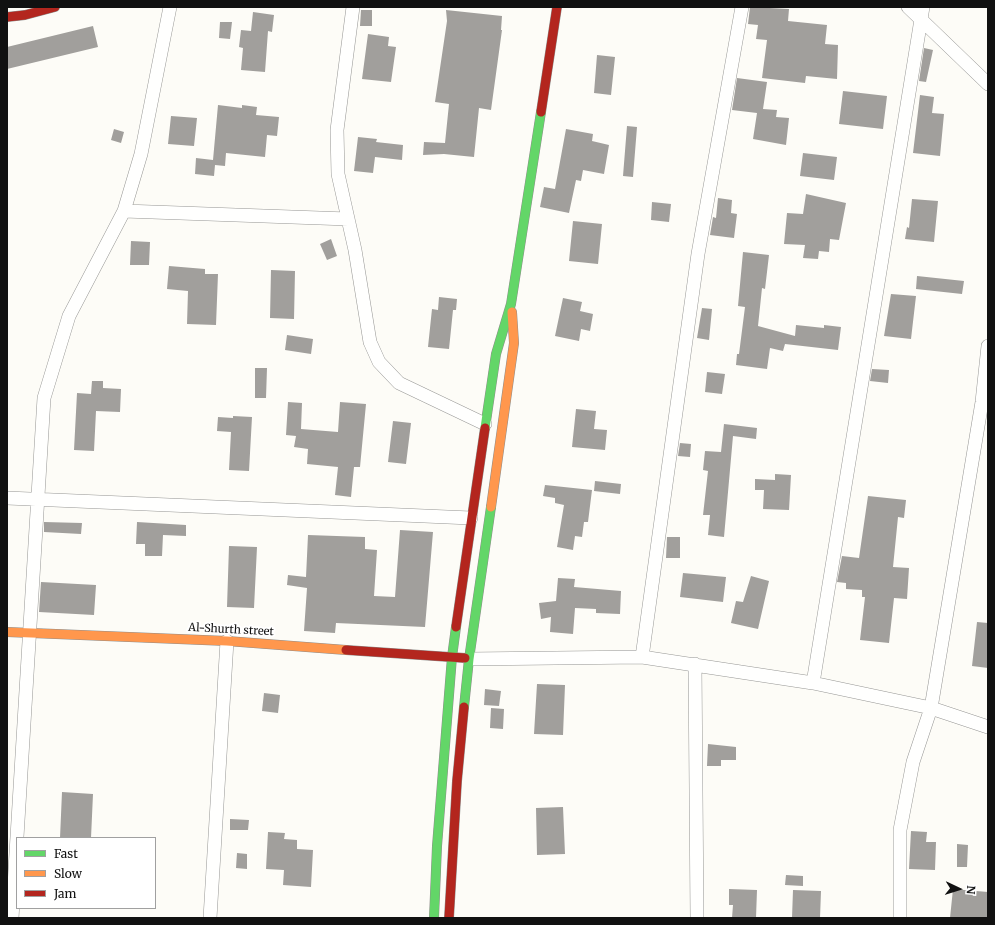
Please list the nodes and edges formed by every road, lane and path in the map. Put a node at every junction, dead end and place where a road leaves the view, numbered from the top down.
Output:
1 (55, 7) edge
2 (170, 7) edge
3 (353, 7) edge
4 (557, 7) edge
5 (742, 7) edge
6 (908, 7) edge
7 (923, 13) edge
8 (7, 17) edge
9 (988, 84) edge
10 (124, 210) junction
11 (348, 219) junction
12 (511, 304) junction
13 (988, 346) edge
14 (985, 402) edge
15 (485, 424) junction
16 (7, 498) edge
17 (36, 500) junction
18 (471, 518) junction
19 (7, 632) edge
20 (28, 633) junction
21 (227, 641) junction
22 (452, 657) junction
23 (642, 657) junction
24 (469, 658) junction
25 (695, 664) junction
26 (812, 683) junction
27 (931, 708) junction
28 (988, 727) edge
29 (17, 837) edge
30 (16, 847) edge
31 (12, 918) edge
32 (210, 918) edge
33 (434, 918) edge
34 (449, 918) edge
35 (698, 918) edge
36 (900, 918) edge

1 - 8 main road
2 - 10 street
3 - 11 street
4 - 12 main road
5 - 23 street
6 - 7 street
7 - 9 street
7 - 26 street
10 - 11 street
10 - 17 street
11 - 15 street
12 - 15 main road
12 - 24 main road
13 - 14 street
14 - 27 street
15 - 18 main road
16 - 17 street
17 - 18 street
17 - 20 street
18 - 22 main road
19 - 20 main road, Al-Shurth street
20 - 21 main road, Al-Shurth street
20 - 29 street
21 - 22 main road, Al-Shurth street
21 - 32 street
22 - 24 main road, Al-Shurth street
22 - 33 main road
23 - 24 street
23 - 25 street
24 - 34 main road
25 - 26 street
25 - 35 street
26 - 27 street
27 - 28 street
27 - 36 street
30 - 31 street

